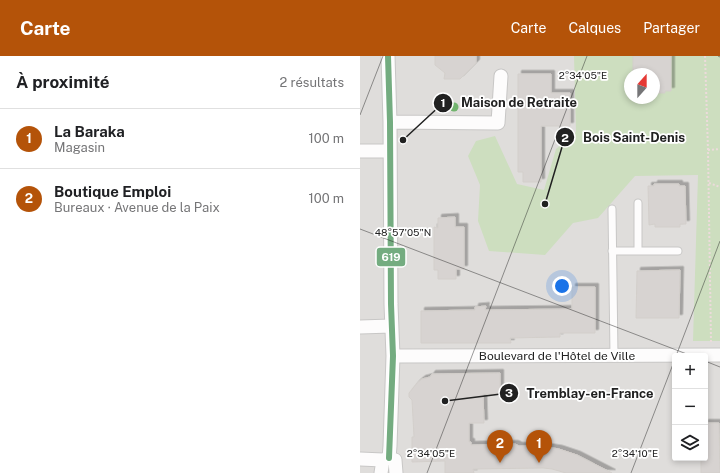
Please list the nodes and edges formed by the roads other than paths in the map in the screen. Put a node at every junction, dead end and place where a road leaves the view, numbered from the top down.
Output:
1 (388, 56) edge
2 (501, 76) dead end
3 (390, 122) junction
4 (360, 151) edge
5 (390, 151) junction
6 (638, 203) dead end
7 (612, 210) dead end
8 (612, 251) junction
9 (638, 251) junction
10 (678, 251) dead end
11 (391, 326) junction
12 (360, 327) edge
13 (716, 355) edge
14 (393, 356) junction
15 (614, 356) junction
16 (360, 459) edge
17 (386, 459) junction
18 (381, 473) edge
19 (396, 473) edge

1 - 3 street
2 - 3 street
3 - 5 street
4 - 5 street
5 - 11 street
6 - 9 lane
7 - 8 lane
8 - 9 lane
8 - 15 lane
9 - 10 lane
11 - 12 street
11 - 14 street
13 - 15 street, Boulevard de l'Hôtel de Ville
14 - 15 street, Boulevard de l'Hôtel de Ville
14 - 17 street
16 - 17 street
17 - 18 street
17 - 19 street

